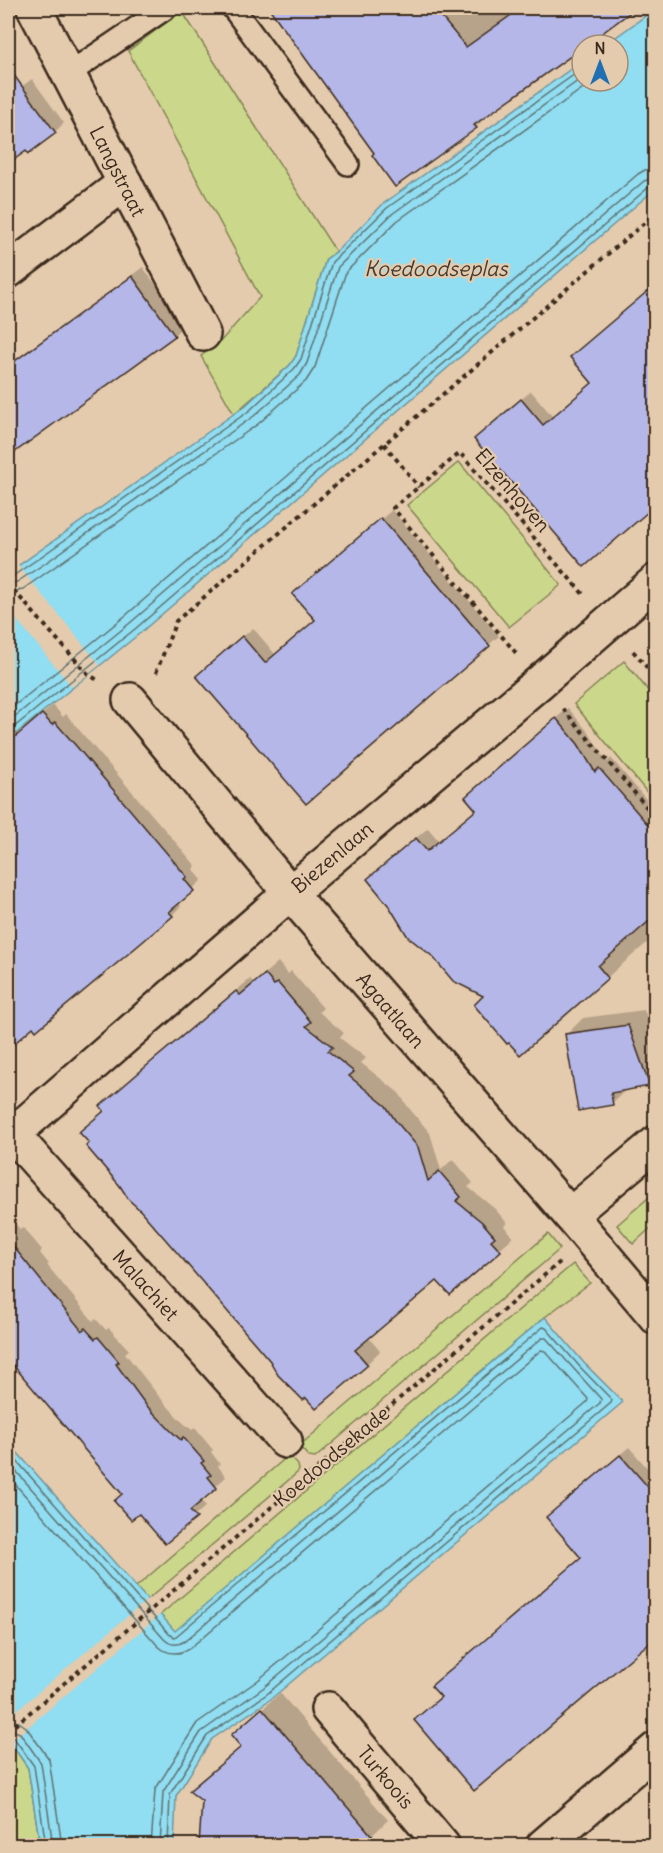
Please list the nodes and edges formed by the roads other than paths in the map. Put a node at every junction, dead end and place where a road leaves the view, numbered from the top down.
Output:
1 (34, 8) edge
2 (166, 8) edge
3 (234, 8) edge
4 (68, 74) junction
5 (348, 164) dead end
6 (125, 183) junction
7 (8, 271) edge
8 (203, 334) dead end
9 (656, 581) edge
10 (130, 700) road end
11 (290, 892) junction
12 (10, 1132) edge
13 (656, 1143) edge
14 (579, 1226) junction
15 (656, 1317) edge
16 (285, 1441) dead end
17 (328, 1709) dead end
18 (656, 1749) edge
19 (443, 1845) edge
20 (543, 1845) edge

1 - 4 street, Langstraat
2 - 4 lane
3 - 5 lane
4 - 6 street, Langstraat
6 - 7 street
6 - 8 street, Langstraat
9 - 11 street, Biezenlaan
10 - 11 street, Agaatlaan
11 - 12 street, Biezenlaan
11 - 14 street, Agaatlaan
12 - 16 street, Malachiet
13 - 14 street
14 - 15 street, Agaatlaan
17 - 19 street, Turkoois
18 - 20 street

